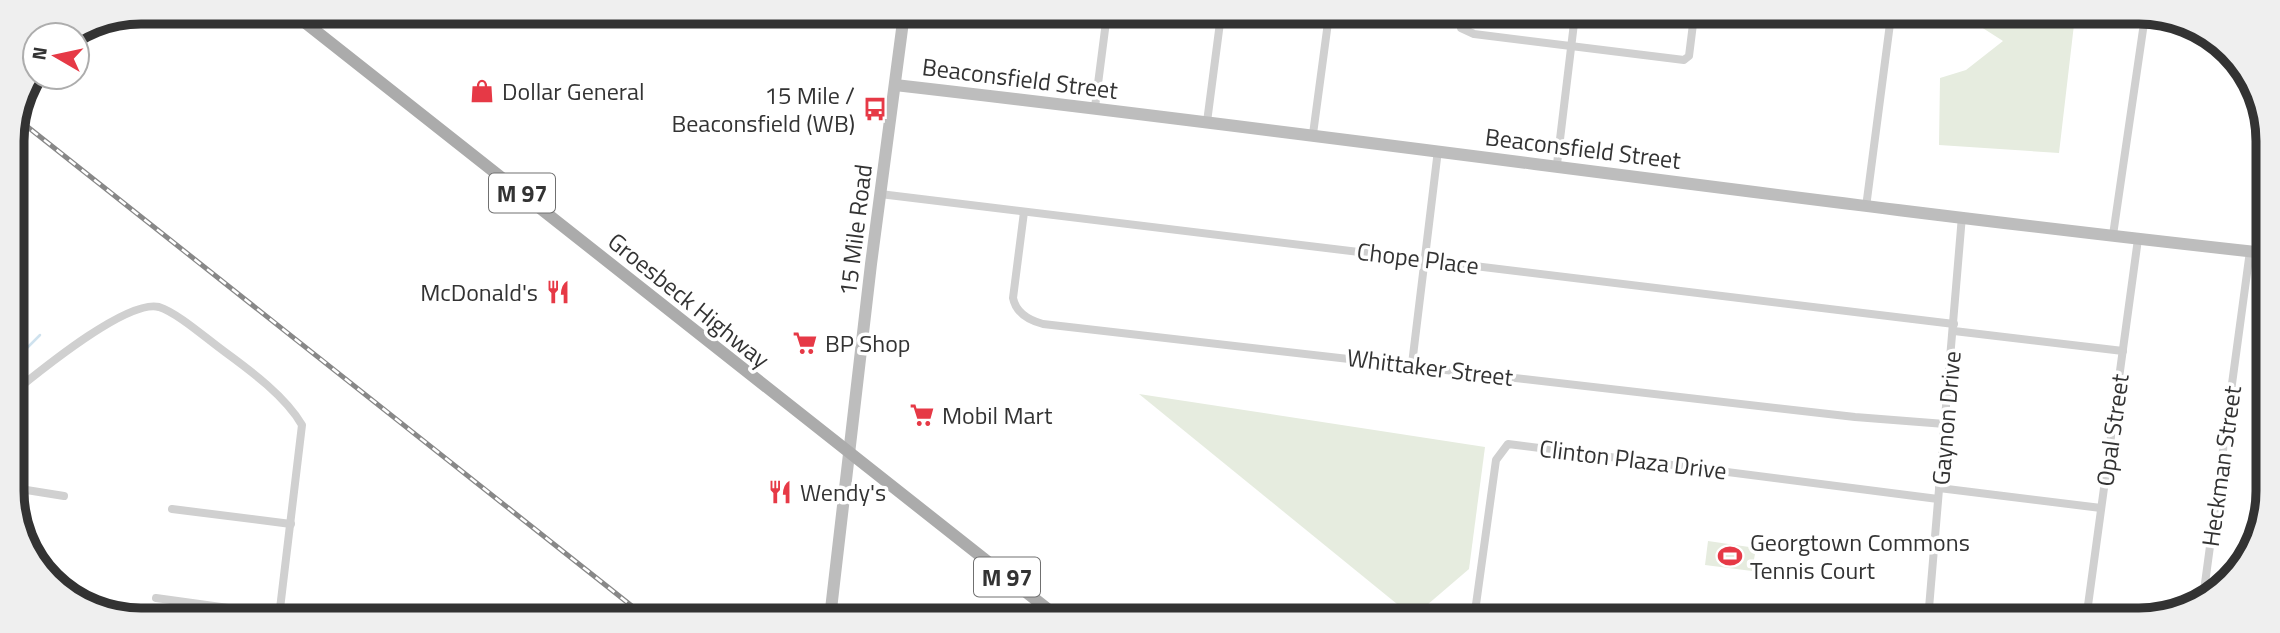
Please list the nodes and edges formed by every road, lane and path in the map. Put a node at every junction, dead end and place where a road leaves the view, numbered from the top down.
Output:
1 (307, 24) edge
2 (903, 24) edge
3 (1106, 24) edge
4 (1220, 24) edge
5 (1328, 24) edge
6 (1460, 24) edge
7 (1574, 24) edge
8 (1693, 24) edge
9 (1890, 24) edge
10 (2144, 24) edge
11 (1571, 46) junction
12 (895, 85) junction
13 (1095, 107) junction
14 (1207, 122) junction
15 (1313, 134) junction
16 (1438, 150) junction
17 (1556, 164) junction
18 (880, 194) junction
19 (1866, 208) junction
20 (1024, 212) junction
21 (1962, 216) junction
22 (2113, 235) junction
23 (2138, 239) junction
24 (2250, 251) junction
25 (2256, 252) edge
26 (1426, 259) junction
27 (1954, 328) junction
28 (2123, 351) junction
29 (1412, 364) junction
30 (24, 385) edge
31 (1944, 424) junction
32 (851, 455) junction
33 (1939, 488) junction
34 (24, 489) edge
35 (64, 496) dead end
36 (1938, 499) junction
37 (2101, 508) junction
38 (172, 509) dead end
39 (291, 524) junction
40 (2204, 588) edge
41 (156, 598) dead end
42 (224, 608) edge
43 (280, 608) edge
44 (831, 608) edge
45 (1046, 608) edge
46 (1476, 608) edge
47 (1929, 608) edge
48 (2088, 608) edge

1 - 32 main road, Groesbeck Highway / M 97
2 - 12 street, 15 Mile Road
3 - 13 street
4 - 14 street
5 - 15 street
6 - 11 street
7 - 11 street
8 - 11 street
9 - 19 street
10 - 22 street
11 - 17 street
12 - 13 street, Beaconsfield Street
12 - 18 street, 15 Mile Road
13 - 14 street, Beaconsfield Street
14 - 15 street, Beaconsfield Street
15 - 16 street, Beaconsfield Street
16 - 17 street, Beaconsfield Street
16 - 26 street
17 - 19 street, Beaconsfield Street
18 - 20 street, Chope Place
18 - 32 street, 15 Mile Road
19 - 21 street, Beaconsfield Street
20 - 26 street, Chope Place
20 - 29 street, Whittaker Street
21 - 22 street, Beaconsfield Street
21 - 27 street, Gaynon Drive
22 - 23 street, Beaconsfield Street
23 - 24 street, Beaconsfield Street
23 - 28 street, Opal Street
24 - 25 street, Beaconsfield Street
24 - 40 street, Heckman Street
26 - 27 street, Chope Place
26 - 29 street
27 - 28 street, Chope Place
27 - 31 street, Gaynon Drive
28 - 37 street, Opal Street
29 - 31 street, Whittaker Street
30 - 39 street
31 - 33 street, Gaynon Drive
32 - 44 street, 15 Mile Road
32 - 45 main road, Groesbeck Highway / M 97
33 - 36 street, Gaynon Drive
33 - 37 street
34 - 35 street
36 - 46 street, Clinton Plaza Drive
36 - 47 street, Gaynon Drive
37 - 48 street, Opal Street
38 - 39 street
39 - 43 street
41 - 42 street

